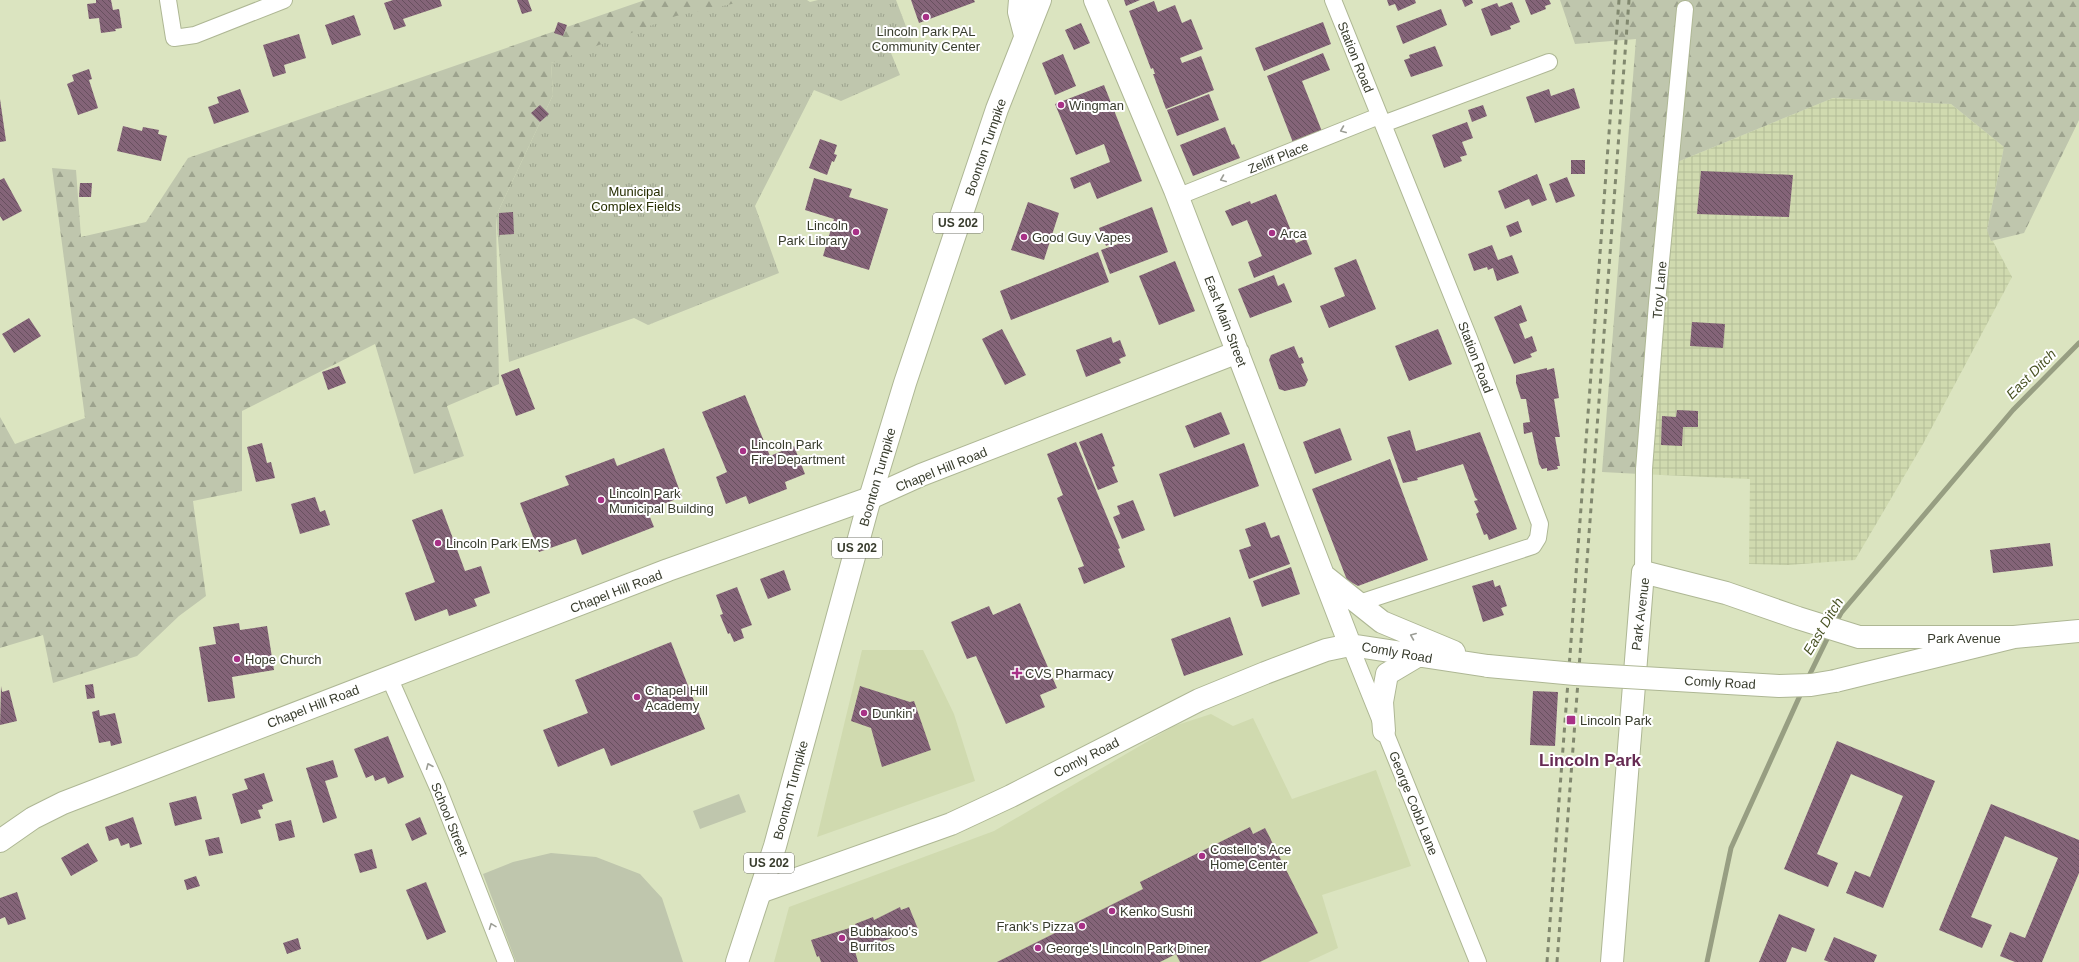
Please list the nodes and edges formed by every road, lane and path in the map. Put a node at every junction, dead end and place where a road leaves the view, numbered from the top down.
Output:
1 (168, 0) edge
2 (284, 0) edge
3 (1020, 0) edge
4 (1040, 0) edge
5 (1095, 0) edge
6 (1333, 0) edge
7 (1685, 9) dead end
8 (1025, 35) junction
9 (1549, 62) dead end
10 (1381, 120) junction
11 (1178, 197) junction
12 (1238, 352) junction
13 (870, 498) junction
14 (1642, 572) junction
15 (1323, 574) junction
16 (1359, 603) junction
17 (2079, 630) edge
18 (2014, 637) junction
19 (1876, 638) junction
20 (1350, 645) junction
21 (1419, 655) junction
22 (1488, 666) junction
23 (1878, 670) junction
24 (389, 677) junction
25 (1384, 731) junction
26 (0, 841) edge
27 (760, 892) junction
28 (506, 962) edge
29 (737, 962) edge
30 (1478, 962) edge
31 (1612, 962) edge

1 - 2 street
3 - 8 main road
4 - 8 main road, Boonton Turnpike / US 202
5 - 11 main road, East Main Street
6 - 10 street, Station Road
7 - 14 street, Troy Lane
8 - 13 main road, Boonton Turnpike / US 202
9 - 10 street, Zeliff Place
10 -> 11 street, Zeliff Place
10 - 16 street, Station Road
11 - 12 main road, East Main Street
12 - 13 main road, Chapel Hill Road
12 - 15 main road, East Main Street
13 - 24 main road, Chapel Hill Road
13 - 27 main road, Boonton Turnpike / US 202
14 - 19 main road, Park Avenue
14 - 31 main road, Park Avenue
15 - 16 main road
15 - 20 main road, East Main Street
22 -> 16 main road
17 - 18 main road, Comly Road
18 - 19 main road, Park Avenue
18 - 23 main road, Comly Road
19 - 23 main road
20 - 21 main road, Comly Road
20 - 25 street, George Cobb Lane
20 - 27 main road, Comly Road
21 - 22 main road, Comly Road
21 - 25 main road
22 - 23 main road, Comly Road, bridge
24 - 26 main road, Chapel Hill Road
28 -> 24 street, School Street
25 - 30 street, George Cobb Lane
27 - 29 main road, Boonton Turnpike / US 202

